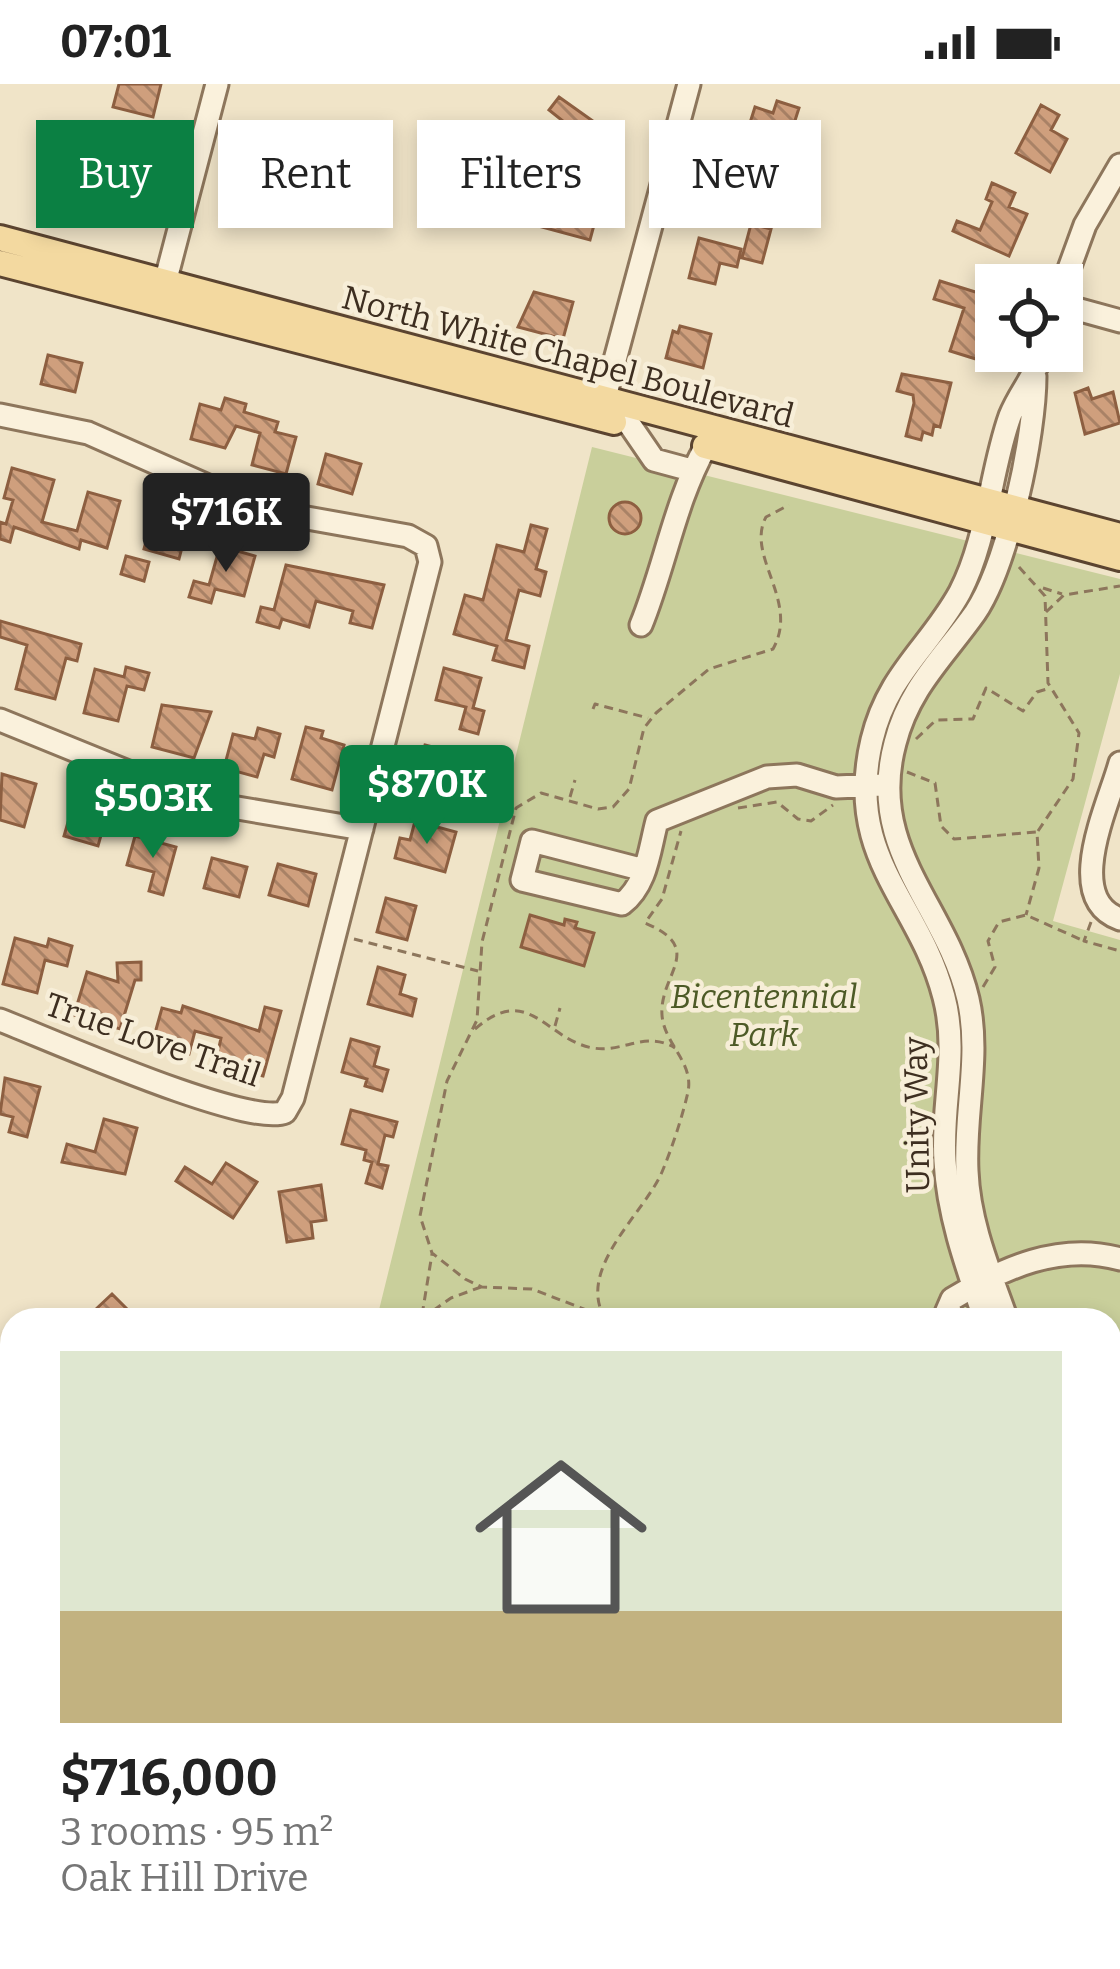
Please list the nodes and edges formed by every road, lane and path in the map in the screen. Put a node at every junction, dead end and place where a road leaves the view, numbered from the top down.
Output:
1 (217, 84) edge
2 (689, 84) edge
3 (1120, 165) edge
4 (0, 238) edge
5 (0, 262) edge
6 (1071, 264) edge
7 (162, 294) junction
8 (1083, 311) edge
9 (1120, 321) edge
10 (1036, 372) edge
11 (602, 411) junction
12 (0, 415) edge
13 (630, 425) junction
14 (706, 446) junction
15 (691, 470) junction
16 (789, 505) dead end
17 (998, 514) junction
18 (1120, 536) edge
19 (1120, 558) edge
20 (1007, 560) dead end
21 (1038, 586) junction
22 (1120, 586) edge
23 (1064, 595) junction
24 (1044, 617) junction
25 (641, 625) dead end
26 (1050, 688) junction
27 (593, 709) dead end
28 (0, 720) edge
29 (909, 748) dead end
30 (905, 757) dead end
31 (1120, 763) edge
32 (575, 780) dead end
33 (874, 784) junction
34 (569, 798) dead end
35 (845, 802) dead end
36 (726, 811) dead end
37 (687, 825) dead end
38 (362, 830) junction
39 (1037, 832) junction
40 (644, 870) junction
41 (1098, 903) junction
42 (1026, 915) junction
43 (1120, 919) edge
44 (334, 934) junction
45 (1084, 941) junction
46 (1120, 951) edge
47 (480, 971) dead end
48 (979, 989) dead end
49 (560, 1008) dead end
50 (0, 1020) edge
51 (555, 1028) junction
52 (676, 1048) junction
53 (432, 1253) junction
54 (1120, 1259) edge
55 (983, 1282) junction
56 (482, 1287) junction
57 (422, 1308) edge
58 (437, 1308) edge
59 (579, 1308) edge
60 (600, 1308) edge
61 (948, 1308) edge
62 (984, 1308) edge
63 (999, 1308) edge

1 - 7 street
2 - 11 street
3 - 6 street
4 - 7 main road, North White Chapel Boulevard
5 - 7 main road, North White Chapel Boulevard
7 - 11 main road, North White Chapel Boulevard
8 - 9 street
10 - 17 street, Unity Way
11 - 13 main road, North White Chapel Boulevard
11 - 17 main road, North White Chapel Boulevard
12 - 38 street
13 - 14 main road, North White Chapel Boulevard
13 - 15 street
14 - 15 street
14 - 17 main road, North White Chapel Boulevard
15 - 25 street
16 - 27 path
17 - 18 main road, North White Chapel Boulevard
17 - 19 main road, North White Chapel Boulevard
17 - 33 street, Unity Way
20 - 21 path
21 - 23 path
21 - 24 path
22 - 23 path
23 - 24 path
24 - 26 path
26 - 29 path
26 - 39 path
28 - 38 street
30 - 39 path
31 - 41 street
32 - 34 path
33 - 40 street
33 - 55 street, Unity Way
35 - 36 path
37 - 52 path
38 - 44 street
39 - 42 path
40 - 40 street
41 - 43 street
41 - 45 path
42 - 45 path
42 - 48 path
44 - 47 path
44 - 50 street, True Love Trail
45 - 46 path
49 - 51 path
51 - 52 path
51 - 53 path
52 - 60 path
53 - 56 path
53 - 57 path
54 - 55 street
55 - 61 street
55 - 62 street, Unity Way
55 - 63 street, Unity Way
56 - 58 path
56 - 59 path

